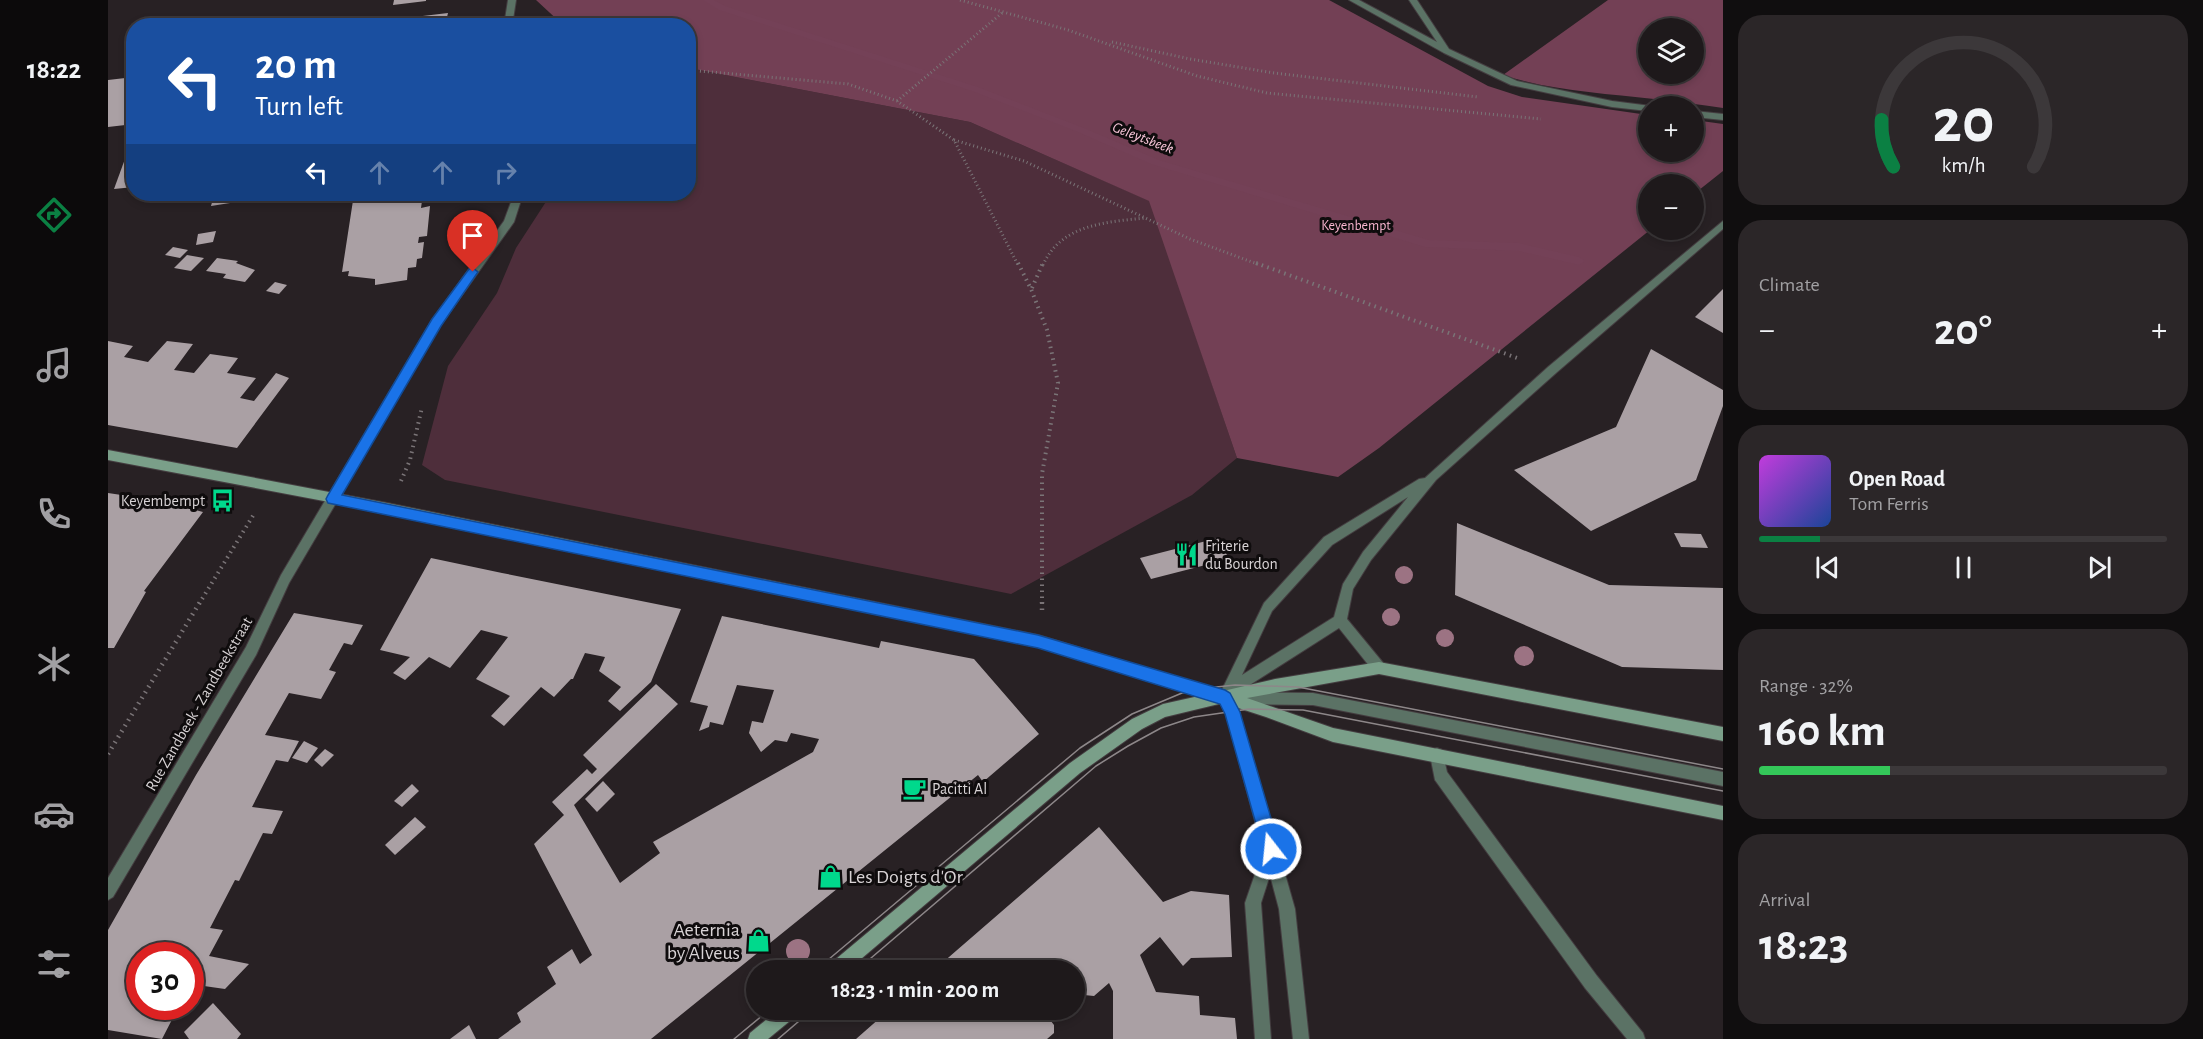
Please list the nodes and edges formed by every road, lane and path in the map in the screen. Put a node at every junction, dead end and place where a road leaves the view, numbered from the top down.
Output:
1 (512, 0) edge
2 (960, 0) edge
3 (1353, 0) edge
4 (1413, 0) edge
5 (1003, 13) junction
6 (509, 18) edge
7 (1091, 38) junction
8 (1447, 51) junction
9 (696, 71) edge
10 (1450, 96) dead end
11 (897, 101) junction
12 (1638, 107) edge
13 (1704, 115) edge
14 (1723, 117) edge
15 (1546, 119) dead end
16 (954, 140) junction
17 (516, 201) edge
18 (1145, 218) junction
19 (1723, 224) edge
20 (1031, 289) junction
21 (1552, 370) junction
22 (108, 455) edge
23 (1432, 477) junction
24 (333, 499) junction
25 (254, 514) dead end
26 (1042, 614) dead end
27 (1340, 620) junction
28 (1379, 668) junction
29 (1225, 698) junction
30 (1723, 734) edge
31 (108, 754) edge
32 (1437, 755) junction
33 (1723, 779) edge
34 (1723, 813) edge
35 (1271, 849) junction
36 (108, 892) edge
37 (848, 960) edge
38 (778, 1020) edge
39 (756, 1039) edge
40 (1263, 1039) edge
41 (1301, 1039) edge
42 (1637, 1039) edge

1 - 6 street
2 - 5 path
3 - 8 street
4 - 8 street
5 - 7 path
5 - 11 path
7 - 10 path
7 - 15 path
8 - 12 street
9 - 11 path
11 - 16 path
13 - 14 street
16 - 18 path
16 - 20 path
17 - 24 street, Rue Zandbeek - Zandbeekstraat
18 - 20 path
18 - 21 path
19 - 21 street
20 - 26 path
21 - 23 street
22 - 24 main road
23 - 27 street
23 - 29 street
24 - 29 main road
24 - 36 street, Rue Zandbeek - Zandbeekstraat
25 - 31 path
27 - 28 street
27 - 29 street
28 - 29 main road
28 - 30 main road
29 - 32 main road
29 - 33 street
29 - 35 street
29 - 37 main road
32 - 34 main road
32 - 42 street
35 - 40 street
35 - 41 street
38 - 39 main road

